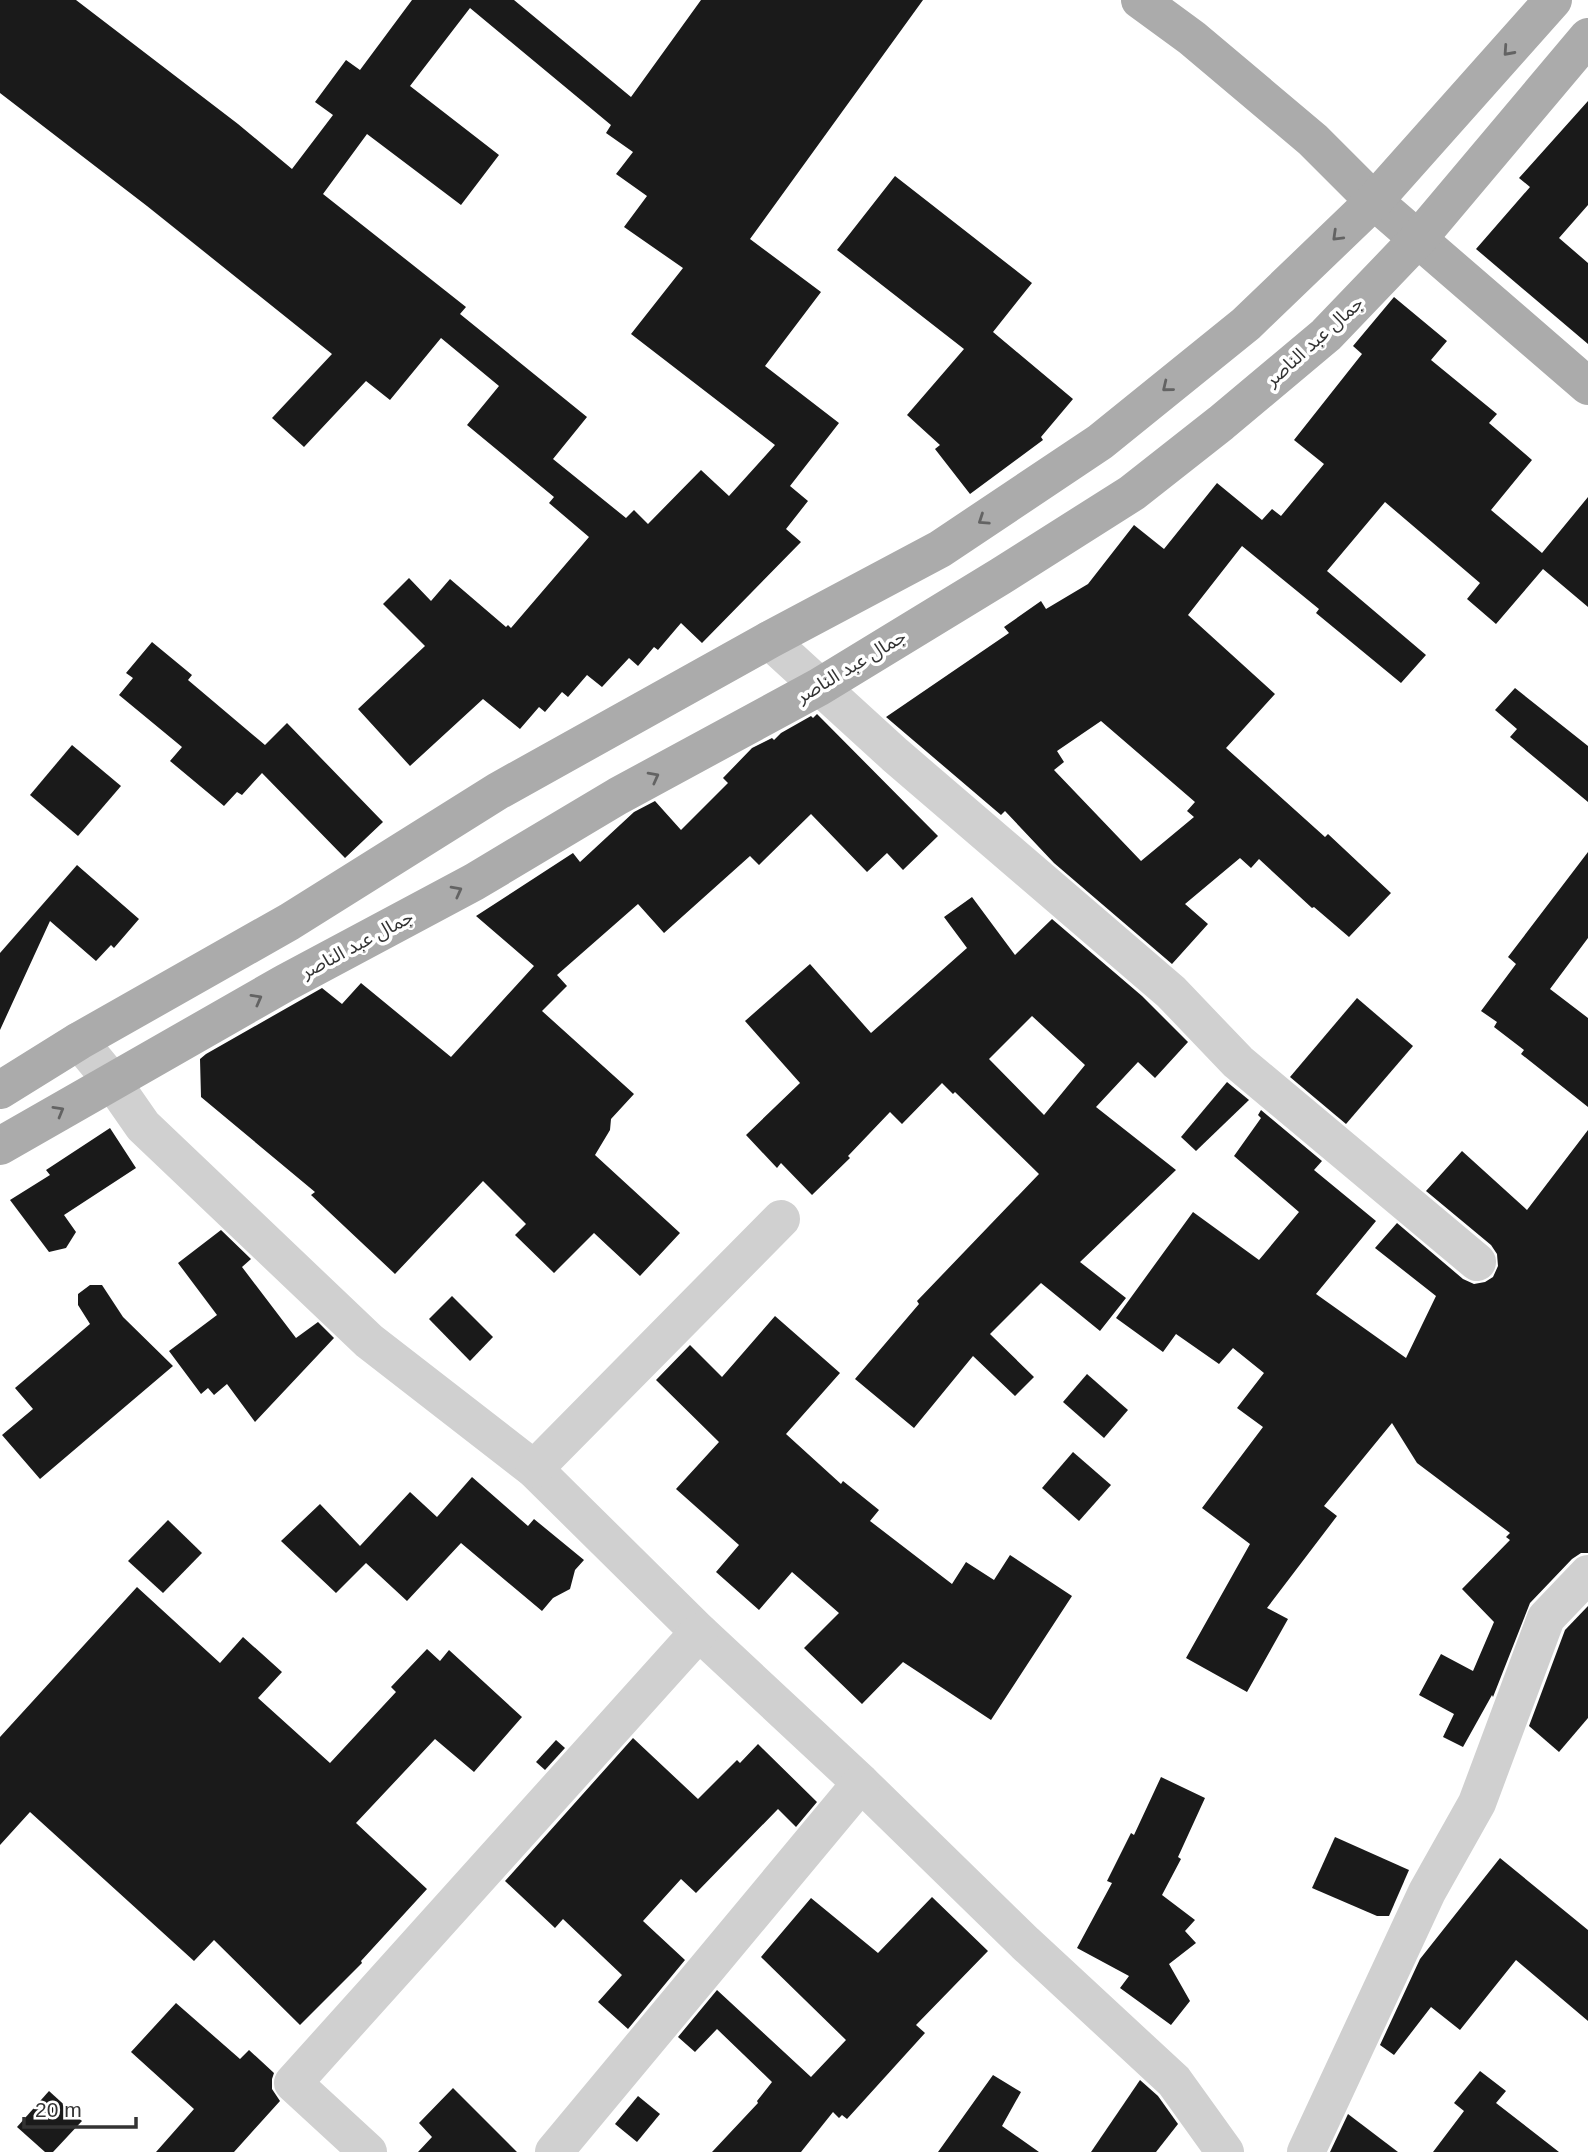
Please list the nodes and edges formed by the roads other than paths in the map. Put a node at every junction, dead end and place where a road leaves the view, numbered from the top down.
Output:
1 (1140, 0) edge
2 (1553, 0) edge
3 (1588, 37) edge
4 (1374, 201) junction
5 (1418, 239) junction
6 (1588, 386) edge
7 (769, 640) junction
8 (819, 687) junction
9 (79, 1041) junction
10 (111, 1080) junction
11 (0, 1090) edge
12 (0, 1146) edge
13 (781, 1219) dead end
14 (1477, 1262) dead end
15 (534, 1469) junction
16 (1588, 1574) edge
17 (699, 1632) junction
18 (861, 1783) junction
19 (368, 2152) edge
20 (554, 2152) edge
21 (1225, 2152) edge
22 (1306, 2152) edge

1 - 4 main road
2 -> 4 main road
3 - 5 main road, جمال عبد الناصر
4 - 5 main road
4 -> 7 main road
5 - 6 main road
5 - 8 main road, جمال عبد الناصر
7 - 8 street
7 - 9 main road
10 -> 8 main road, جمال عبد الناصر
8 - 14 street
9 - 10 street
9 - 11 main road
12 -> 10 main road, جمال عبد الناصر
10 - 15 street
13 - 15 street
15 - 17 street
16 - 22 street
17 - 18 street
17 - 19 street
18 - 20 street
18 - 21 street

